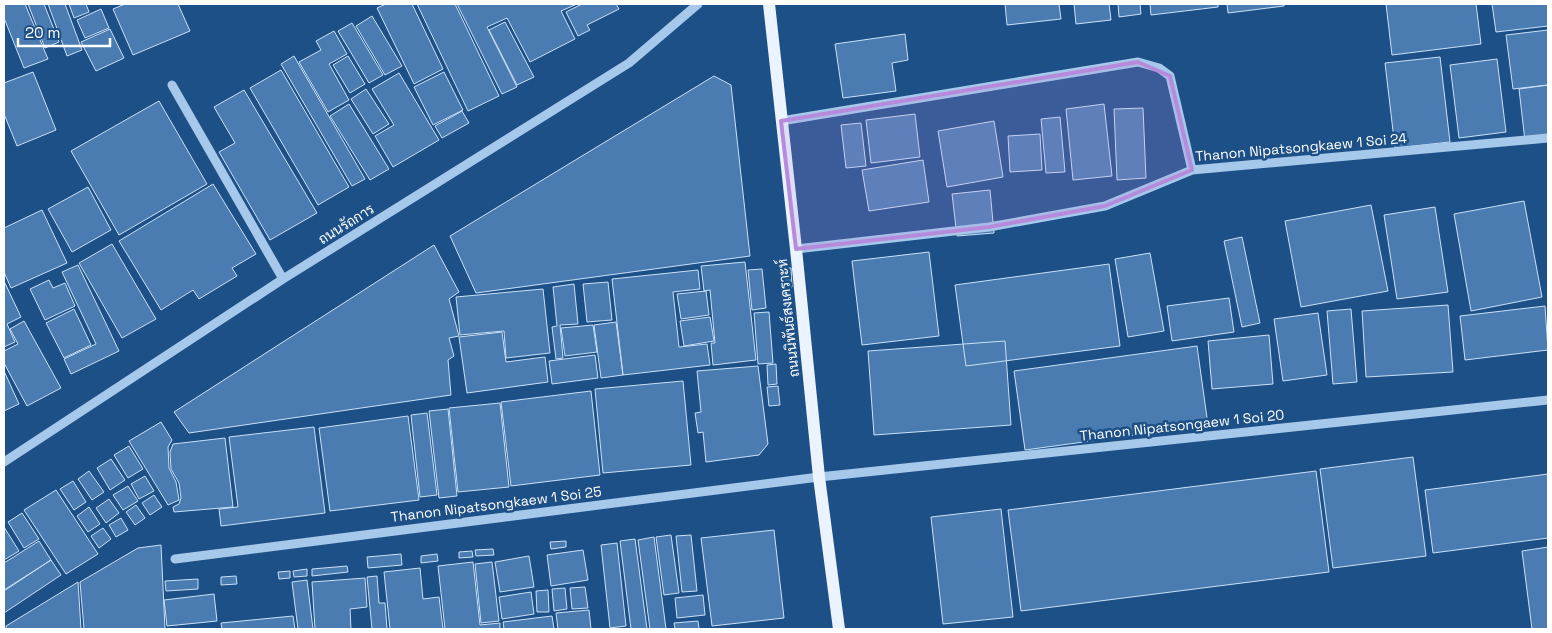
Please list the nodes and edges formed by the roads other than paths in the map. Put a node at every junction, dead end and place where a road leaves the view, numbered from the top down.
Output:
1 (698, 4) edge
2 (769, 4) edge
3 (172, 85) dead end
4 (781, 121) junction
5 (1548, 138) edge
6 (1192, 170) junction
7 (796, 250) junction
8 (283, 280) junction
9 (1548, 400) edge
10 (4, 462) edge
11 (819, 477) junction
12 (175, 559) dead end
13 (838, 629) edge

1 - 8 street, ถนนรัถการ
2 - 4 main road, ถนนนิพันธ์สงเคราะห์
3 - 8 street
4 - 6 street
4 - 7 main road, ถนนนิพันธ์สงเคราะห์
5 - 6 street, Thanon Nipatsongkaew 1 Soi 24
6 - 7 street, Thanon Nipatsongkaew 1 Soi 24
7 - 11 main road, ถนนนิพันธ์สงเคราะห์
8 - 10 street, ถนนรัถการ
9 - 11 street, Thanon Nipatsongaew 1 Soi 20
11 - 12 street, Thanon Nipatsongkaew 1 Soi 25
11 - 13 main road, ถนนนิพันธ์สงเคราะห์

